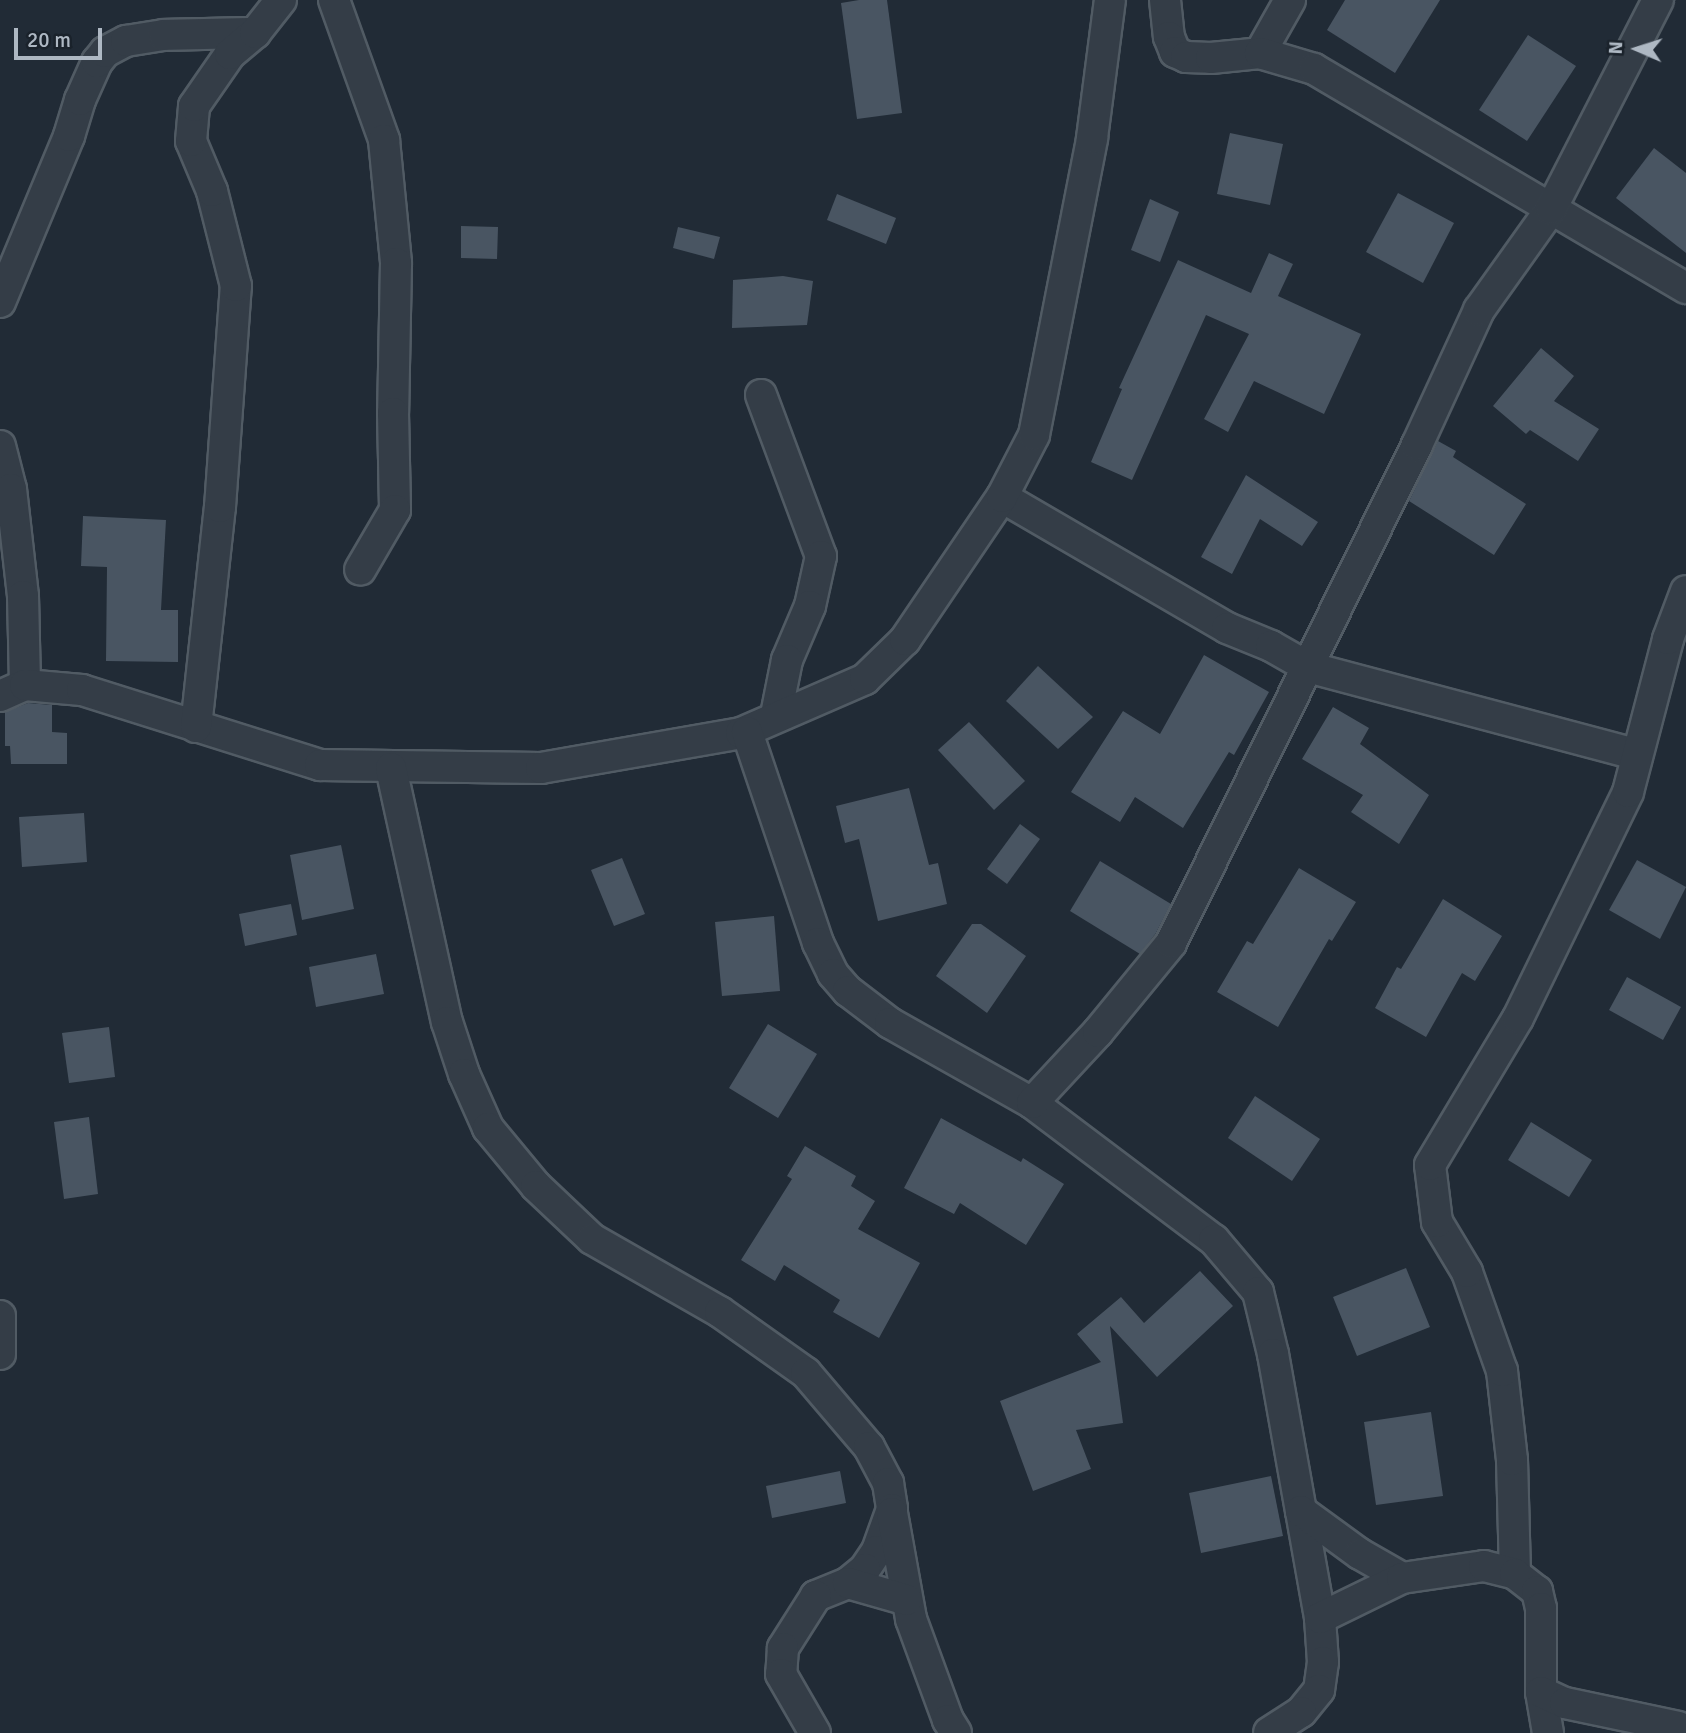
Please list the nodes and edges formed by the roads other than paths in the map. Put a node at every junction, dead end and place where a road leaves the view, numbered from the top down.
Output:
1 (281, 0) edge
2 (334, 0) edge
3 (1110, 0) edge
4 (1165, 0) edge
5 (1290, 0) edge
6 (1658, 0) edge
7 (255, 33) junction
8 (1260, 53) junction
9 (1552, 209) junction
10 (1686, 288) edge
11 (0, 302) edge
12 (761, 395) dead end
13 (0, 446) edge
14 (1002, 496) junction
15 (360, 570) dead end
16 (1686, 591) edge
17 (1308, 667) junction
18 (13, 691) edge
19 (776, 716) junction
20 (196, 727) junction
21 (747, 732) junction
22 (1636, 754) junction
23 (391, 768) junction
24 (1032, 1104) junction
25 (0, 1317) edge
26 (0, 1354) edge
27 (892, 1509) junction
28 (1301, 1511) junction
29 (1515, 1574) junction
30 (1402, 1578) junction
31 (848, 1583) junction
32 (907, 1600) junction
33 (1320, 1618) junction
34 (1541, 1692) junction
35 (1674, 1728) edge
36 (814, 1733) edge
37 (956, 1733) edge
38 (1269, 1733) edge
39 (1548, 1733) edge

1 - 7 street
2 - 15 street
3 - 14 street
4 - 8 street
5 - 8 street
6 - 9 street
7 - 11 street
7 - 20 street
8 - 9 street
9 - 10 street
9 - 17 street
12 - 19 street
13 - 18 street
14 - 17 street
14 - 19 street
16 - 22 street
17 - 22 street
17 - 24 street
18 - 20 street
19 - 21 street
20 - 23 street
21 - 23 street
21 - 24 street
22 - 29 street
23 - 27 street
24 - 28 street
25 - 26 street
27 - 31 street
27 - 32 street
28 - 30 street
28 - 33 street
29 - 30 street
29 - 34 street
30 - 33 street
31 - 32 street
31 - 36 street
32 - 37 street
33 - 38 street
34 - 35 street
34 - 39 street

